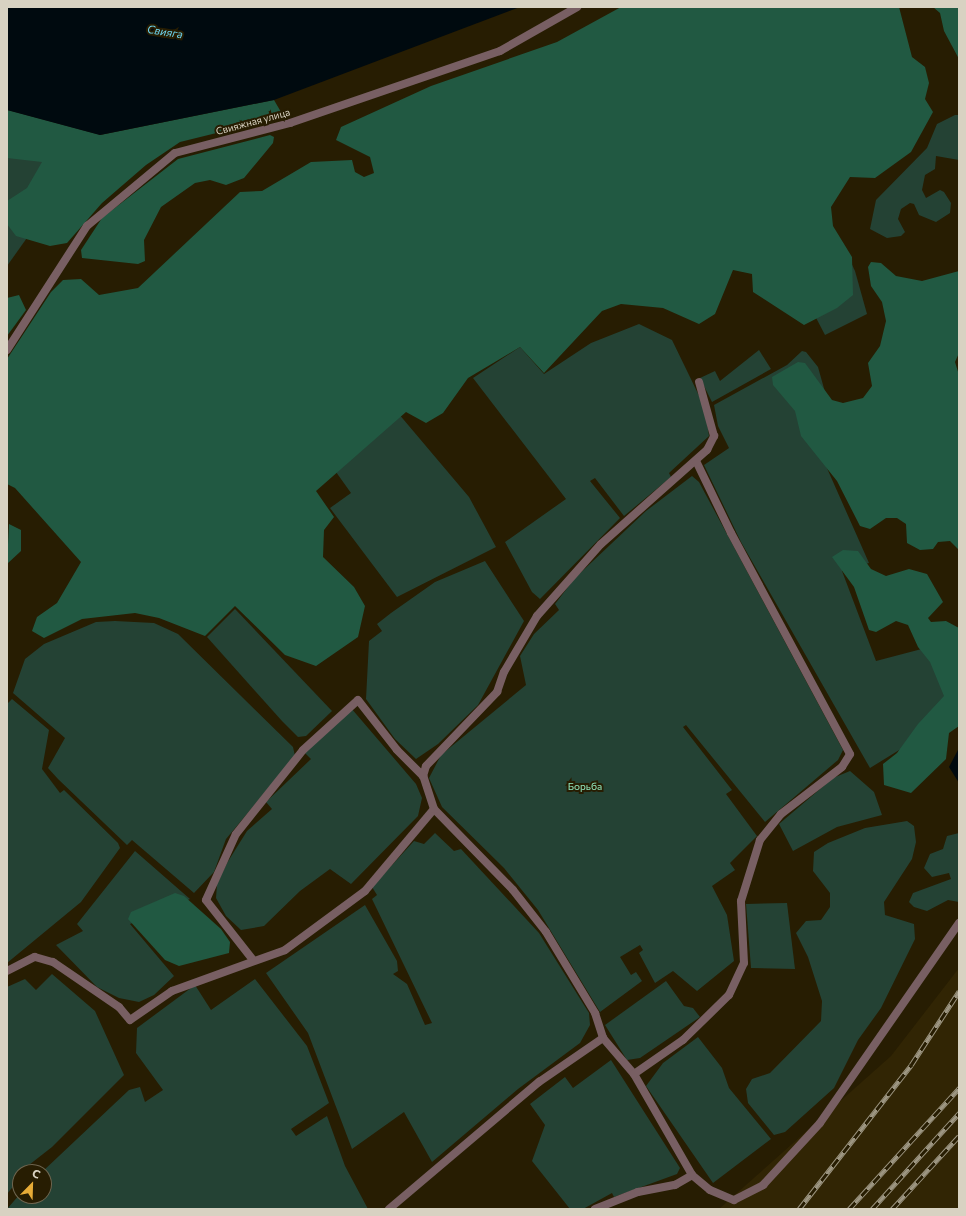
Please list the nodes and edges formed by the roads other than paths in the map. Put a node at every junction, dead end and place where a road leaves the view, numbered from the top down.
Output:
1 (577, 7) edge
2 (7, 350) edge
3 (699, 382) dead end
4 (696, 461) junction
5 (423, 776) junction
6 (434, 808) junction
7 (959, 923) edge
8 (253, 960) junction
9 (7, 971) edge
10 (603, 1038) junction
11 (634, 1074) junction
12 (692, 1175) junction
13 (389, 1209) edge
14 (595, 1209) edge

1 - 2 street, Свияжная улица
3 - 4 street
4 - 5 street
4 - 11 street
5 - 6 street
5 - 8 street
6 - 8 street
6 - 10 street
7 - 12 street
8 - 9 street
10 - 11 street
10 - 13 street
11 - 12 street
12 - 14 street

